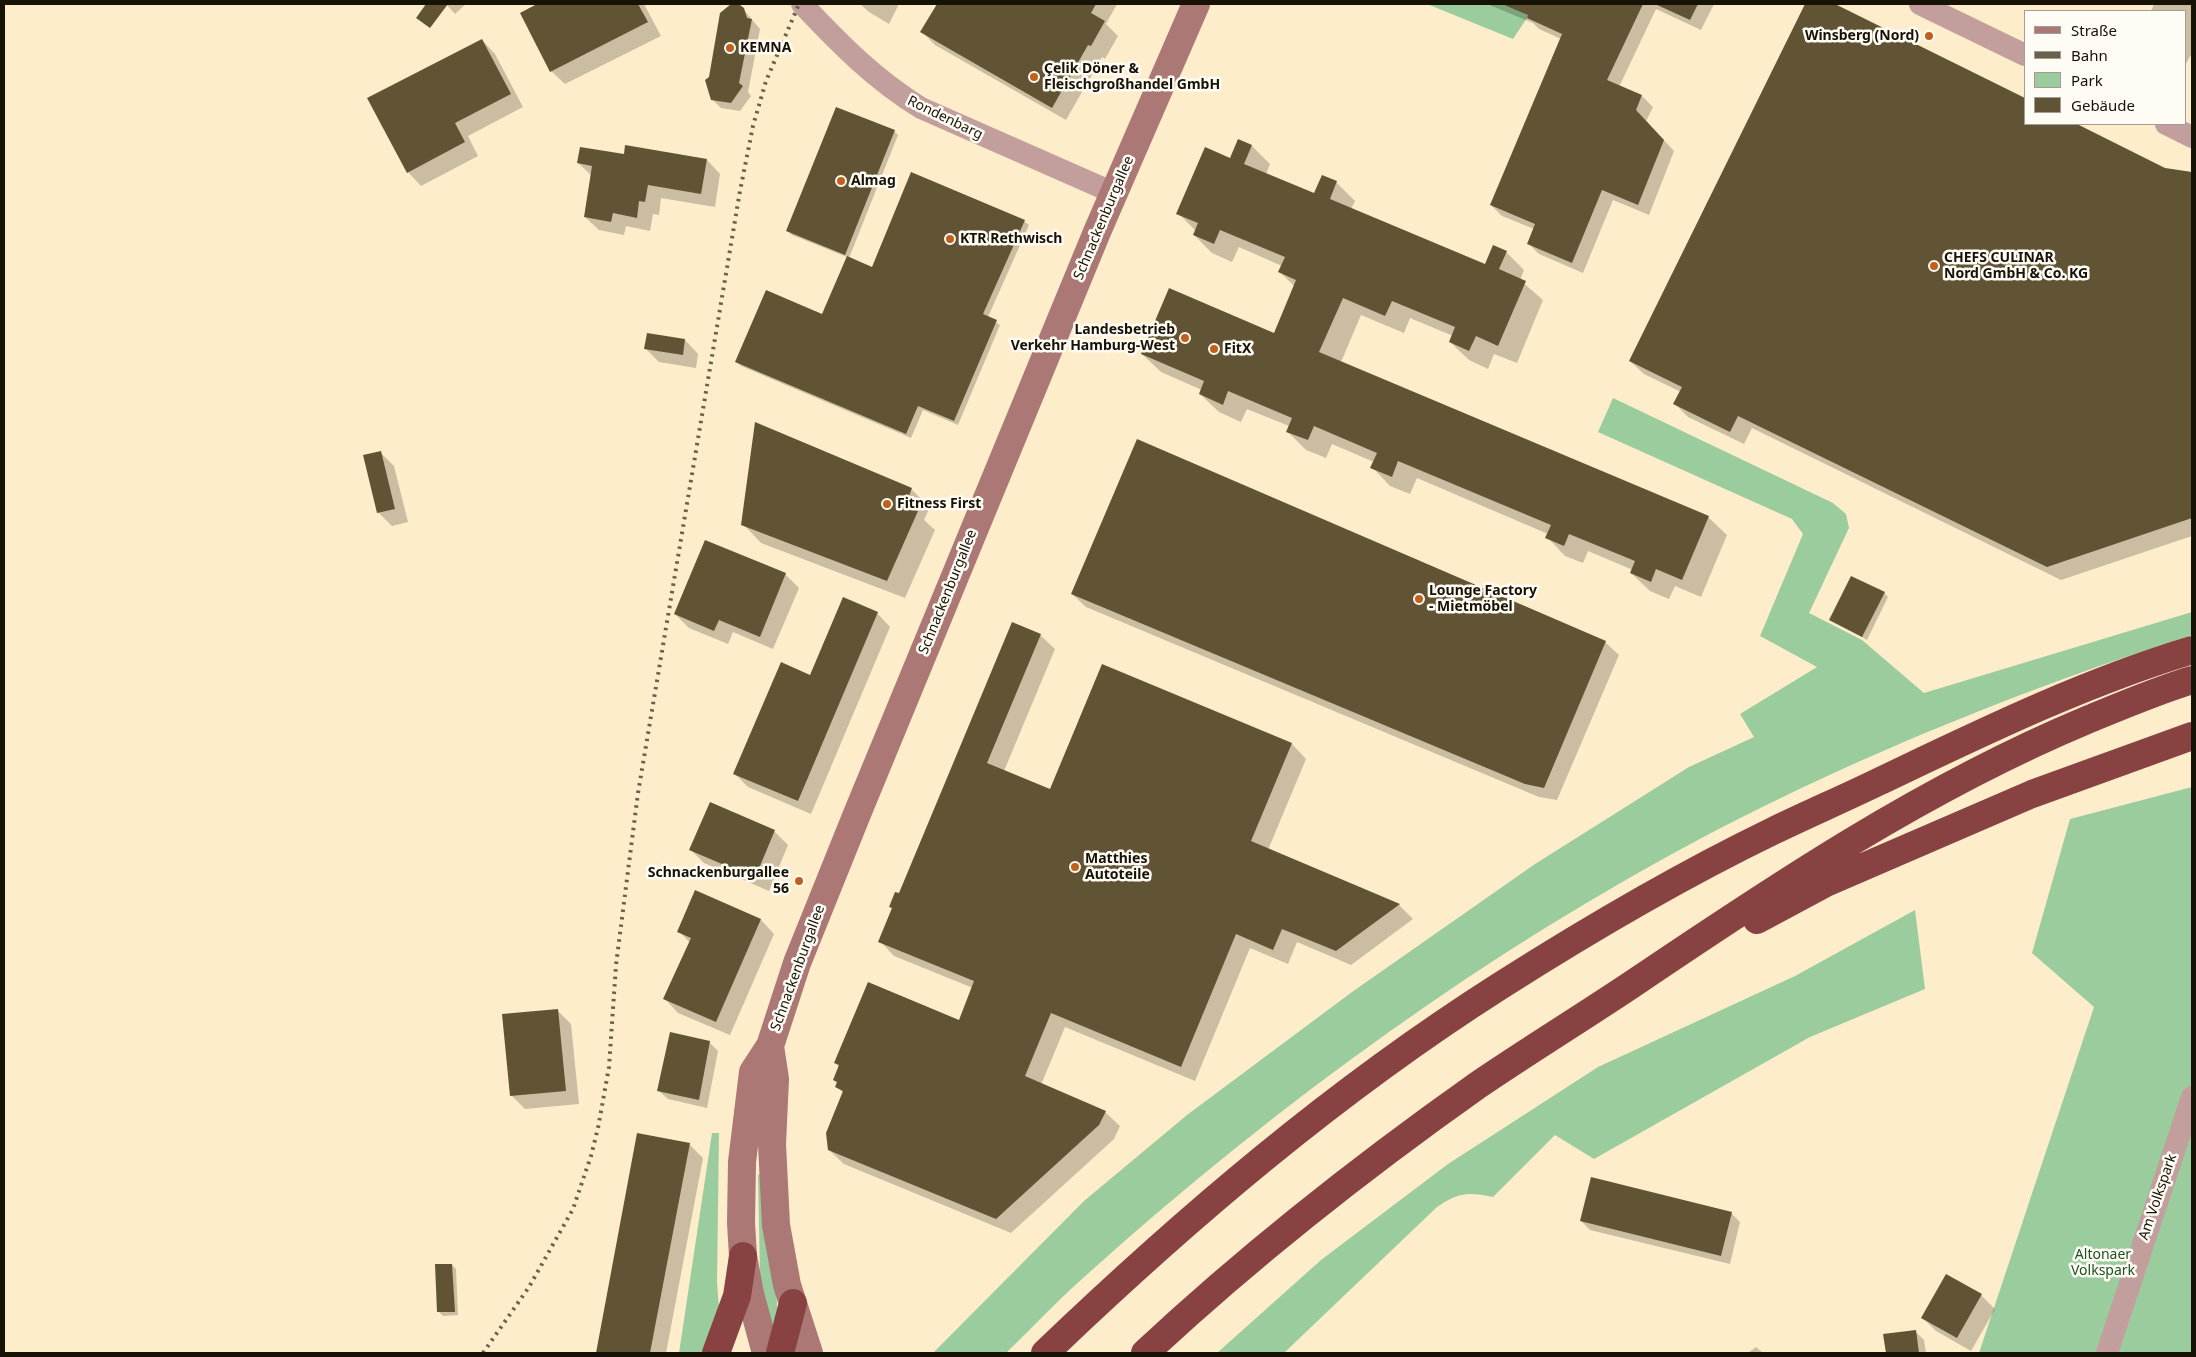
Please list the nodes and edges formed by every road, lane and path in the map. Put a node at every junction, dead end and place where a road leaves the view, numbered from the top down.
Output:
1 (802, 4) edge
2 (1196, 4) edge
3 (1920, 4) edge
4 (2024, 55) edge
5 (2168, 125) edge
6 (2192, 137) edge
7 (1114, 193) junction
8 (2192, 650) edge
9 (2192, 680) edge
10 (2192, 736) edge
11 (1610, 999) junction
12 (770, 1046) junction
13 (2192, 1097) edge
14 (743, 1256) junction
15 (793, 1303) junction
16 (716, 1353) edge
17 (766, 1353) edge
18 (780, 1353) edge
19 (809, 1353) edge
20 (1045, 1353) edge
21 (1146, 1353) edge
22 (2106, 1353) edge

1 - 7 street, Rondenbarg
2 - 7 main road, Schnackenburgallee
3 - 4 street
5 - 6 street
7 - 12 main road, Schnackenburgallee
8 - 20 highway
9 - 11 highway
10 - 11 highway
11 - 21 highway
12 - 14 main road, Schnackenburgallee
12 - 15 main road, Schnackenburgallee
13 - 22 street, Am Volkspark
14 - 16 highway
14 - 17 main road, Schnackenburgallee
15 - 18 highway
15 - 19 main road, Schnackenburgallee

